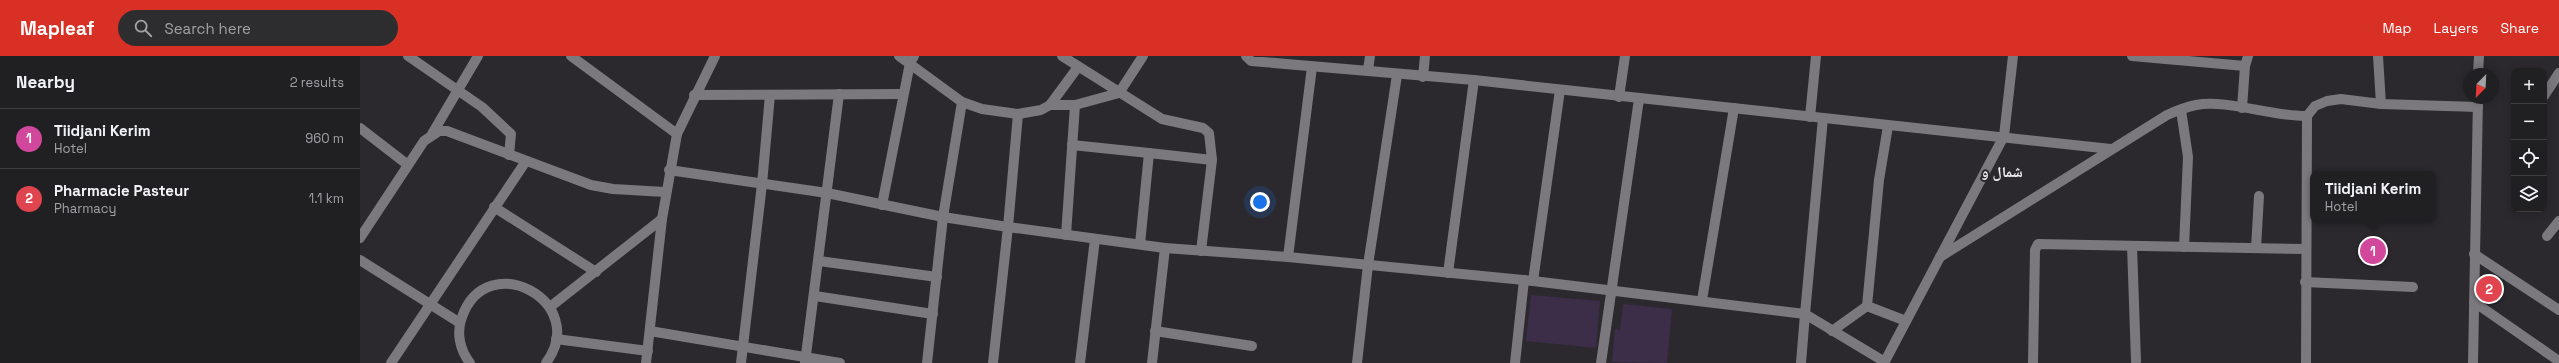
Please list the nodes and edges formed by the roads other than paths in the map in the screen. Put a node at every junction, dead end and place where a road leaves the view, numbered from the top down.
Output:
1 (408, 56) edge
2 (478, 56) edge
3 (571, 56) edge
4 (715, 56) edge
5 (899, 56) edge
6 (1062, 56) edge
7 (1143, 56) edge
8 (1246, 56) edge
9 (1370, 56) edge
10 (1425, 56) edge
11 (1625, 56) edge
12 (1816, 56) edge
13 (2013, 56) edge
14 (2132, 56) edge
15 (2378, 56) edge
16 (2478, 56) edge
17 (912, 59) edge
18 (2246, 61) edge
19 (1078, 67) junction
20 (1312, 67) junction
21 (2478, 68) edge
22 (1368, 70) junction
23 (2559, 73) edge
24 (1397, 75) junction
25 (1423, 77) junction
26 (1474, 80) junction
27 (457, 89) junction
28 (1560, 90) junction
29 (2547, 91) edge
30 (1119, 93) junction
31 (839, 94) junction
32 (904, 94) junction
33 (694, 95) junction
34 (770, 95) junction
35 (1619, 97) junction
36 (1639, 99) junction
37 (962, 102) junction
38 (2463, 103) edge
39 (2381, 104) junction
40 (2478, 104) edge
41 (1050, 105) junction
42 (1075, 105) junction
43 (1734, 108) junction
44 (2242, 108) junction
45 (2181, 110) junction
46 (1018, 114) junction
47 (2307, 116) junction
48 (1810, 117) junction
49 (1823, 118) junction
50 (1888, 126) junction
51 (360, 128) edge
52 (432, 134) junction
53 (677, 134) junction
54 (2004, 136) junction
55 (1072, 145) junction
56 (2111, 149) junction
57 (1149, 153) junction
58 (509, 155) junction
59 (1212, 160) junction
60 (526, 162) junction
61 (408, 165) junction
62 (669, 170) junction
63 (762, 184) junction
64 (2310, 191) edge
65 (666, 192) junction
66 (826, 193) junction
67 (2259, 196) dead end
68 (882, 205) junction
69 (494, 207) junction
70 (943, 217) junction
71 (662, 219) junction
72 (2559, 221) edge
73 (1008, 227) junction
74 (1066, 235) junction
75 (2547, 236) dead end
76 (360, 237) edge
77 (1095, 239) junction
78 (1140, 244) junction
79 (2132, 246) junction
80 (2184, 247) junction
81 (1165, 248) junction
82 (2256, 248) junction
83 (2306, 248) junction
84 (1201, 251) junction
85 (2474, 254) junction
86 (1288, 257) junction
87 (1940, 257) junction
88 (360, 260) edge
89 (819, 260) junction
90 (1368, 265) junction
91 (596, 272) junction
92 (1448, 273) junction
93 (937, 277) junction
94 (1528, 281) junction
95 (2305, 282) junction
96 (2413, 287) dead end
97 (1612, 290) junction
98 (815, 296) junction
99 (1702, 300) junction
100 (2474, 302) junction
101 (432, 304) junction
102 (1867, 306) junction
103 (550, 307) junction
104 (2559, 310) edge
105 (932, 314) junction
106 (1805, 314) junction
107 (1906, 321) junction
108 (460, 323) junction
109 (1832, 330) junction
110 (650, 331) junction
111 (1155, 331) junction
112 (556, 339) junction
113 (743, 346) junction
114 (1252, 346) dead end
115 (648, 351) junction
116 (2556, 359) edge
117 (805, 360) edge
118 (2136, 361) dead end
119 (1884, 362) edge
120 (391, 363) edge
121 (470, 363) edge
122 (546, 363) edge
123 (646, 363) edge
124 (742, 363) edge
125 (840, 363) edge
126 (927, 363) edge
127 (993, 363) edge
128 (1080, 363) edge
129 (1152, 363) edge
130 (1357, 363) edge
131 (1515, 363) edge
132 (1601, 363) edge
133 (1801, 363) edge
134 (2033, 363) edge
135 (2306, 363) edge
136 (2473, 363) edge

1 - 27 street
2 - 27 street
3 - 53 street
4 - 33 street
5 - 17 street
6 - 19 street
7 - 30 street
8 - 20 street
9 - 22 street
10 - 25 street
11 - 35 street
12 - 48 street
13 - 54 street
14 - 18 street
15 - 39 street
16 - 21 street
17 - 32 street
17 - 37 street
18 - 44 street
19 - 30 street
19 - 41 street
20 - 22 street
20 - 86 street
22 - 24 street
23 - 29 street
24 - 25 street
24 - 90 street
25 - 26 street
26 - 28 street
26 - 92 street
27 - 52 street
27 - 58 street
28 - 35 street
28 - 94 street
30 - 42 street
30 - 59 street
31 - 32 street
31 - 34 street
31 - 66 street
32 - 68 street
33 - 34 street
33 - 53 street
34 - 63 street
35 - 36 street
36 - 43 street
36 - 97 street
37 - 46 street
37 - 70 street
38 - 39 street
39 - 47 street
40 - 85 street
41 - 42 street
41 - 46 street
42 - 55 street
43 - 48 street
43 - 99 street
44 - 45 street
44 - 47 street
45 - 56 street
45 - 80 street
46 - 73 street
47 - 64 street
48 - 49 street
49 - 50 street
49 - 106 street
50 - 54 street
50 - 102 street
51 - 61 street
52 - 58 street
52 - 61 street
53 - 62 street
54 - 56 street
54 - 87 street
55 - 57 street
55 - 74 street
56 - 87 street
57 - 59 street
57 - 78 street
58 - 60 street
59 - 84 street
60 - 65 street
60 - 69 street
61 - 76 street
62 - 63 street
62 - 65 street
63 - 66 street
63 - 113 street
64 - 83 street
65 - 71 street
66 - 68 street
66 - 89 street
67 - 82 street
68 - 70 street
69 - 91 street
69 - 101 street
70 - 73 street
70 - 93 street
71 - 91 street
71 - 110 street
72 - 75 street
73 - 74 street
73 - 127 street
74 - 77 street
77 - 78 street
77 - 128 street
78 - 81 street
79 - 80 street
79 - 118 street
79 - 134 street
80 - 82 street
81 - 84 street
81 - 111 street
82 - 83 street
83 - 95 street
84 - 86 street
85 - 100 street
85 - 104 street
86 - 90 street
87 - 107 street
88 - 101 street
89 - 93 street
89 - 98 street
90 - 92 street
90 - 130 street
91 - 103 street
92 - 94 street
93 - 105 street
94 - 97 street
94 - 131 street
95 - 96 street
95 - 135 street
97 - 99 street
97 - 132 street
98 - 105 street
98 - 117 street
99 - 106 street
100 - 116 street
100 - 136 street
101 - 108 street
101 - 120 street
102 - 107 street
102 - 109 street
103 - 108 street
103 - 112 street
105 - 126 street
106 - 109 street
106 - 133 street
107 - 119 street
108 - 121 street
109 - 119 street
110 - 113 street
110 - 115 street
111 - 114 street
111 - 129 street
112 - 115 street
112 - 122 street
113 - 117 street
113 - 124 street
115 - 123 street
117 - 125 street

